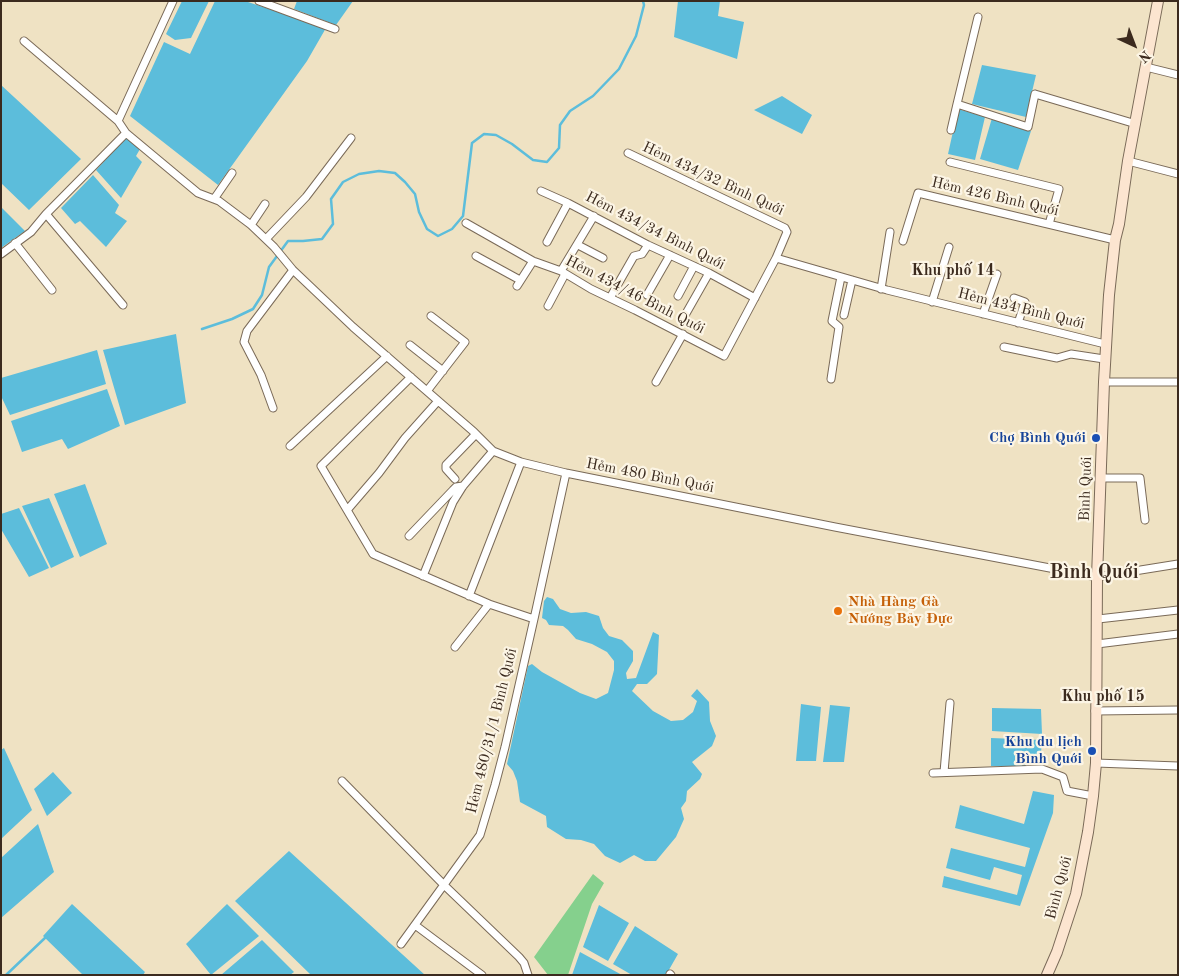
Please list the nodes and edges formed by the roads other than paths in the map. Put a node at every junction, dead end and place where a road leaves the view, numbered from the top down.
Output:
1 (173, 1) edge
2 (259, 1) edge
3 (1158, 1) edge
4 (978, 17) dead end
5 (335, 29) dead end
6 (24, 41) dead end
7 (1146, 67) junction
8 (1178, 75) edge
9 (957, 104) junction
10 (118, 121) junction
11 (1136, 124) junction
12 (951, 130) dead end
13 (126, 133) junction
14 (351, 138) dead end
15 (628, 153) dead end
16 (1128, 161) junction
17 (950, 162) dead end
18 (232, 173) dead end
19 (1178, 174) edge
20 (541, 191) dead end
21 (214, 199) junction
22 (568, 203) junction
23 (265, 204) dead end
24 (46, 214) junction
25 (594, 216) junction
26 (466, 223) dead end
27 (1049, 224) junction
28 (251, 225) junction
29 (890, 232) dead end
30 (266, 238) junction
31 (1115, 240) junction
32 (903, 241) dead end
33 (547, 242) dead end
34 (15, 243) junction
35 (578, 245) junction
36 (648, 245) junction
37 (949, 247) dead end
38 (1, 254) edge
39 (670, 255) junction
40 (476, 256) dead end
41 (603, 258) dead end
42 (776, 258) junction
43 (533, 261) junction
44 (694, 266) junction
45 (293, 270) junction
46 (563, 272) junction
47 (709, 273) junction
48 (997, 274) dead end
49 (841, 277) junction
50 (852, 280) junction
51 (881, 289) junction
52 (52, 290) dead end
53 (647, 295) dead end
54 (678, 296) dead end
55 (610, 298) junction
56 (755, 298) junction
57 (1014, 298) dead end
58 (932, 302) junction
59 (123, 305) dead end
60 (548, 306) dead end
61 (983, 314) junction
62 (844, 315) dead end
63 (431, 316) dead end
64 (684, 318) dead end
65 (1018, 323) junction
66 (683, 334) junction
67 (1105, 344) junction
68 (410, 345) dead end
69 (1004, 347) dead end
70 (387, 356) junction
71 (1104, 358) junction
72 (443, 371) junction
73 (410, 377) junction
74 (831, 379) dead end
75 (656, 382) dead end
76 (1104, 382) junction
77 (1178, 382) edge
78 (427, 391) junction
79 (438, 401) junction
80 (273, 408) dead end
81 (476, 434) junction
82 (290, 446) dead end
83 (493, 451) junction
84 (521, 462) junction
85 (566, 473) junction
86 (1102, 478) junction
87 (455, 479) dead end
88 (463, 486) junction
89 (348, 509) junction
90 (1145, 520) dead end
91 (409, 536) dead end
92 (1178, 564) edge
93 (423, 576) junction
94 (1097, 577) junction
95 (469, 596) junction
96 (489, 604) junction
97 (1178, 610) edge
98 (534, 619) junction
99 (1098, 619) junction
100 (1178, 634) edge
101 (1097, 644) junction
102 (455, 647) dead end
103 (950, 703) dead end
104 (1178, 710) edge
105 (1095, 711) junction
106 (1096, 762) junction
107 (1178, 766) edge
108 (944, 772) junction
109 (933, 773) dead end
110 (342, 781) dead end
111 (1093, 796) junction
112 (444, 885) junction
113 (415, 925) junction
114 (401, 944) dead end
115 (482, 975) edge
116 (528, 975) edge
117 (1047, 975) edge

1 - 10 street
2 - 5 street
3 - 7 main road, Bình Quới
4 - 9 street
6 - 10 street, Hẻm 480 Bình Quới
7 - 8 street
7 - 11 main road, Bình Quới
9 - 11 street
9 - 12 street
10 - 13 street, Hẻm 480 Bình Quới
11 - 16 main road, Bình Quới
13 - 21 street, Hẻm 480 Bình Quới
13 - 24 street
14 - 30 street
15 - 42 street, Hẻm 434/32 Bình Quới
16 - 19 street
16 - 31 main road, Bình Quới
17 - 27 street
18 - 21 street
20 - 22 street, Hẻm 434/34 Bình Quới
21 - 28 street, Hẻm 480 Bình Quới
22 - 25 street, Hẻm 434/34 Bình Quới
22 - 33 street
23 - 28 street
24 - 34 street
24 - 59 street
25 - 35 street
25 - 36 street, Hẻm 434/34 Bình Quới
26 - 43 street, Hẻm 434/46 Bình Quới
27 - 31 street, Hẻm 426 Bình Quới
27 - 32 street, Hẻm 426 Bình Quới
28 - 30 street, Hẻm 480 Bình Quới
29 - 51 street
30 - 45 street, Hẻm 480 Bình Quới
31 - 67 main road, Bình Quới
34 - 38 street
34 - 52 street
35 - 41 street
35 - 46 street
36 - 39 street, Hẻm 434/34 Bình Quới
36 - 55 street
37 - 58 street
39 - 44 street, Hẻm 434/34 Bình Quới
39 - 53 street
40 - 43 street
42 - 49 street, Hẻm 434 Bình Quới
42 - 56 street
43 - 46 street, Hẻm 434/46 Bình Quới
44 - 47 street, Hẻm 434/34 Bình Quới
44 - 54 street
45 - 70 street, Hẻm 480 Bình Quới
45 - 80 street
46 - 55 street, Hẻm 434/46 Bình Quới
46 - 60 street
47 - 56 street, Hẻm 434/34 Bình Quới
47 - 64 street
48 - 61 street
49 - 50 street, Hẻm 434 Bình Quới
49 - 74 street
50 - 51 street, Hẻm 434 Bình Quới
50 - 62 street
51 - 58 street, Hẻm 434 Bình Quới
55 - 66 street, Hẻm 434/46 Bình Quới
56 - 66 street, Hẻm 434/46 Bình Quới
57 - 65 street
58 - 61 street, Hẻm 434 Bình Quới
61 - 65 street, Hẻm 434 Bình Quới
63 - 72 street
65 - 67 street, Hẻm 434 Bình Quới
66 - 75 street
67 - 71 main road, Bình Quới
68 - 72 street
69 - 71 street
70 - 73 street, Hẻm 480 Bình Quới
70 - 82 street
71 - 76 main road, Bình Quới
72 - 78 street
73 - 78 street, Hẻm 480 Bình Quới
73 - 89 street
76 - 77 street
76 - 86 main road, Bình Quới
78 - 79 street, Hẻm 480 Bình Quới
79 - 81 street, Hẻm 480 Bình Quới
79 - 89 street
81 - 83 street, Hẻm 480 Bình Quới
81 - 87 street
83 - 84 street, Hẻm 480 Bình Quới
83 - 88 street
84 - 85 street, Hẻm 480 Bình Quới
84 - 95 street
85 - 94 street, Hẻm 480 Bình Quới
85 - 98 street, Hẻm 480/31/1 Bình Quới
86 - 90 street
86 - 94 main road, Bình Quới
88 - 91 street
88 - 93 street
89 - 93 street
92 - 94 street, Hẻm 480 Bình Quới
93 - 95 street
94 - 99 main road, Bình Quới
95 - 96 street
96 - 98 street
96 - 102 street
97 - 99 street
98 - 112 street, Hẻm 480/31/1 Bình Quới
99 - 101 main road, Bình Quới
100 - 101 street
101 - 105 main road, Bình Quới
103 - 108 street
104 - 105 street
105 - 106 main road, Bình Quới
106 - 107 street
106 - 111 main road, Bình Quới
108 - 109 street
108 - 111 street
110 - 112 street
111 - 117 main road, Bình Quới
112 - 113 street, Hẻm 480/31/1 Bình Quới
112 - 116 street
113 - 114 street, Hẻm 480/31/1 Bình Quới
113 - 115 street

